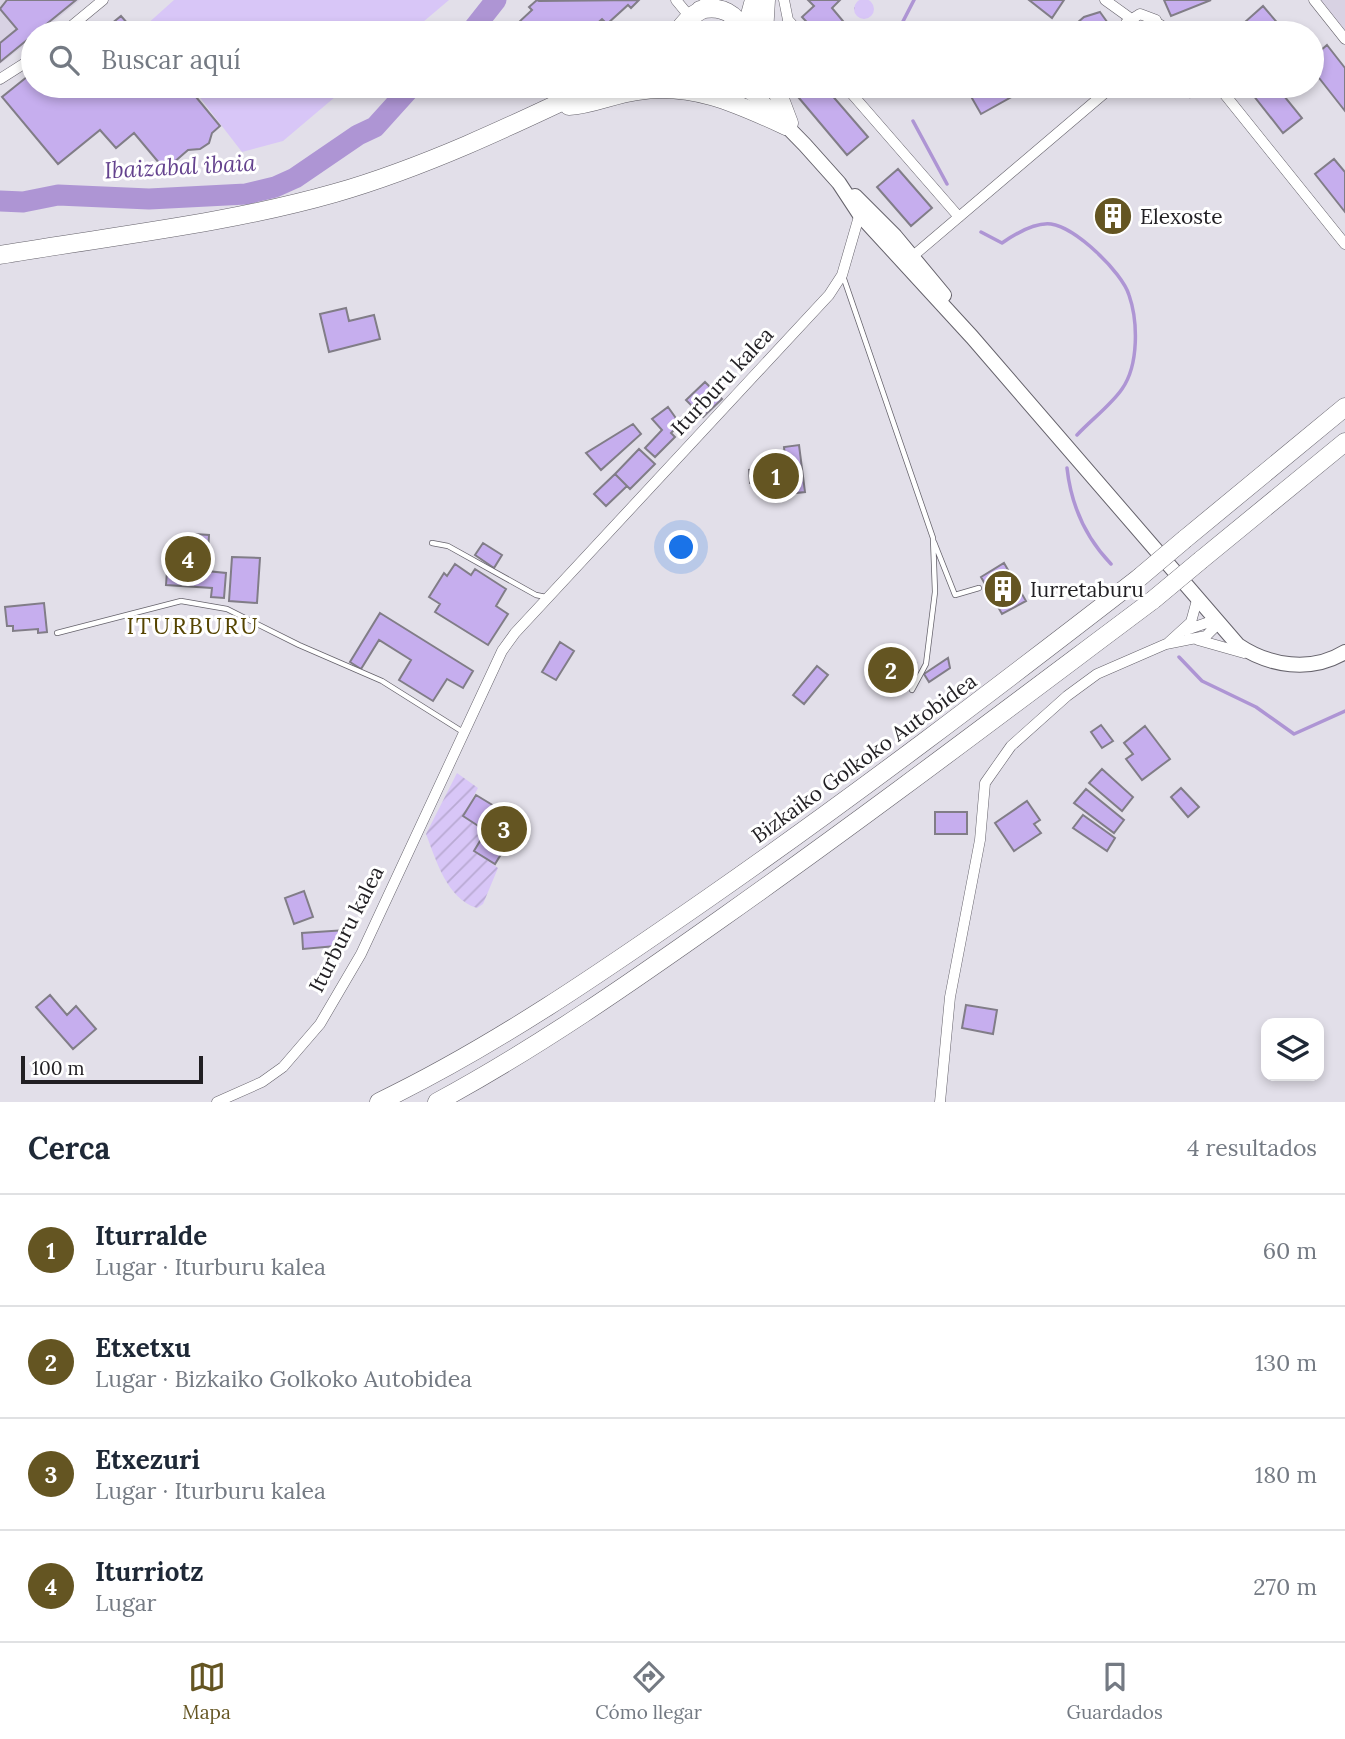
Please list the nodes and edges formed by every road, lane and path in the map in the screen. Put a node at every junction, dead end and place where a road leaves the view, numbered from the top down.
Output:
1 (103, 0) edge
2 (676, 0) edge
3 (716, 0) edge
4 (754, 0) edge
5 (766, 0) edge
6 (784, 0) edge
7 (1106, 0) edge
8 (1314, 0) edge
9 (1130, 18) junction
10 (78, 21) edge
11 (685, 21) edge
12 (690, 21) edge
13 (692, 21) edge
14 (738, 21) edge
15 (748, 21) edge
16 (765, 21) edge
17 (789, 21) edge
18 (1129, 21) edge
19 (1153, 21) edge
20 (1345, 39) edge
21 (21, 66) edge
22 (0, 79) edge
23 (570, 98) edge
24 (577, 98) edge
25 (608, 98) edge
26 (718, 98) edge
27 (758, 98) edge
28 (771, 98) edge
29 (779, 98) edge
30 (855, 98) edge
31 (1099, 98) edge
32 (1228, 98) edge
33 (551, 107) junction
34 (788, 124) junction
35 (839, 183) junction
36 (852, 193) junction
37 (860, 215) junction
38 (959, 217) junction
39 (873, 229) junction
40 (1345, 244) edge
41 (0, 255) edge
42 (913, 256) junction
43 (842, 275) junction
44 (945, 309) junction
45 (972, 337) junction
46 (1345, 407) edge
47 (1345, 442) edge
48 (933, 538) junction
49 (432, 543) dead end
50 (979, 588) dead end
51 (547, 597) junction
52 (1196, 600) junction
53 (1217, 622) junction
54 (1183, 631) junction
55 (57, 633) dead end
56 (1194, 640) junction
57 (1166, 644) junction
58 (1345, 652) edge
59 (1252, 655) junction
60 (912, 690) dead end
61 (463, 732) junction
62 (217, 1102) edge
63 (379, 1102) edge
64 (437, 1102) edge
65 (940, 1102) edge

1 - 10 street
2 - 11 street
3 - 12 highway
4 - 15 highway
5 - 16 highway
6 - 17 street
7 - 9 street
8 - 20 street
9 - 18 street
9 - 19 street
13 - 14 highway
21 - 22 street
23 - 33 highway
24 - 33 highway
25 - 33 highway
26 - 34 highway
27 - 34 street
28 - 34 street
29 - 34 highway
30 - 38 street
31 - 38 street
32 - 40 street
33 - 41 highway
34 - 35 street
35 - 36 street
35 - 37 street
36 - 37 street
36 - 42 street
37 - 39 street
37 - 43 street, Iturburu kalea
38 - 42 street
39 - 42 street
39 - 44 street
42 - 44 street
42 - 45 street
43 - 48 lane
43 - 51 street, Iturburu kalea
44 - 45 street
45 - 52 street
46 - 63 highway, Bizkaiko Golkoko Autobidea, bridge
47 - 64 highway, bridge
48 - 50 lane
48 - 60 lane
49 - 51 lane
51 - 61 street, Iturburu kalea
52 - 53 street
52 - 54 street
53 - 54 street
53 - 56 street
53 - 59 street
54 - 57 street
55 - 61 lane
56 - 57 street
56 - 59 street
57 - 65 street
58 - 59 street
61 - 62 street, Iturburu kalea

